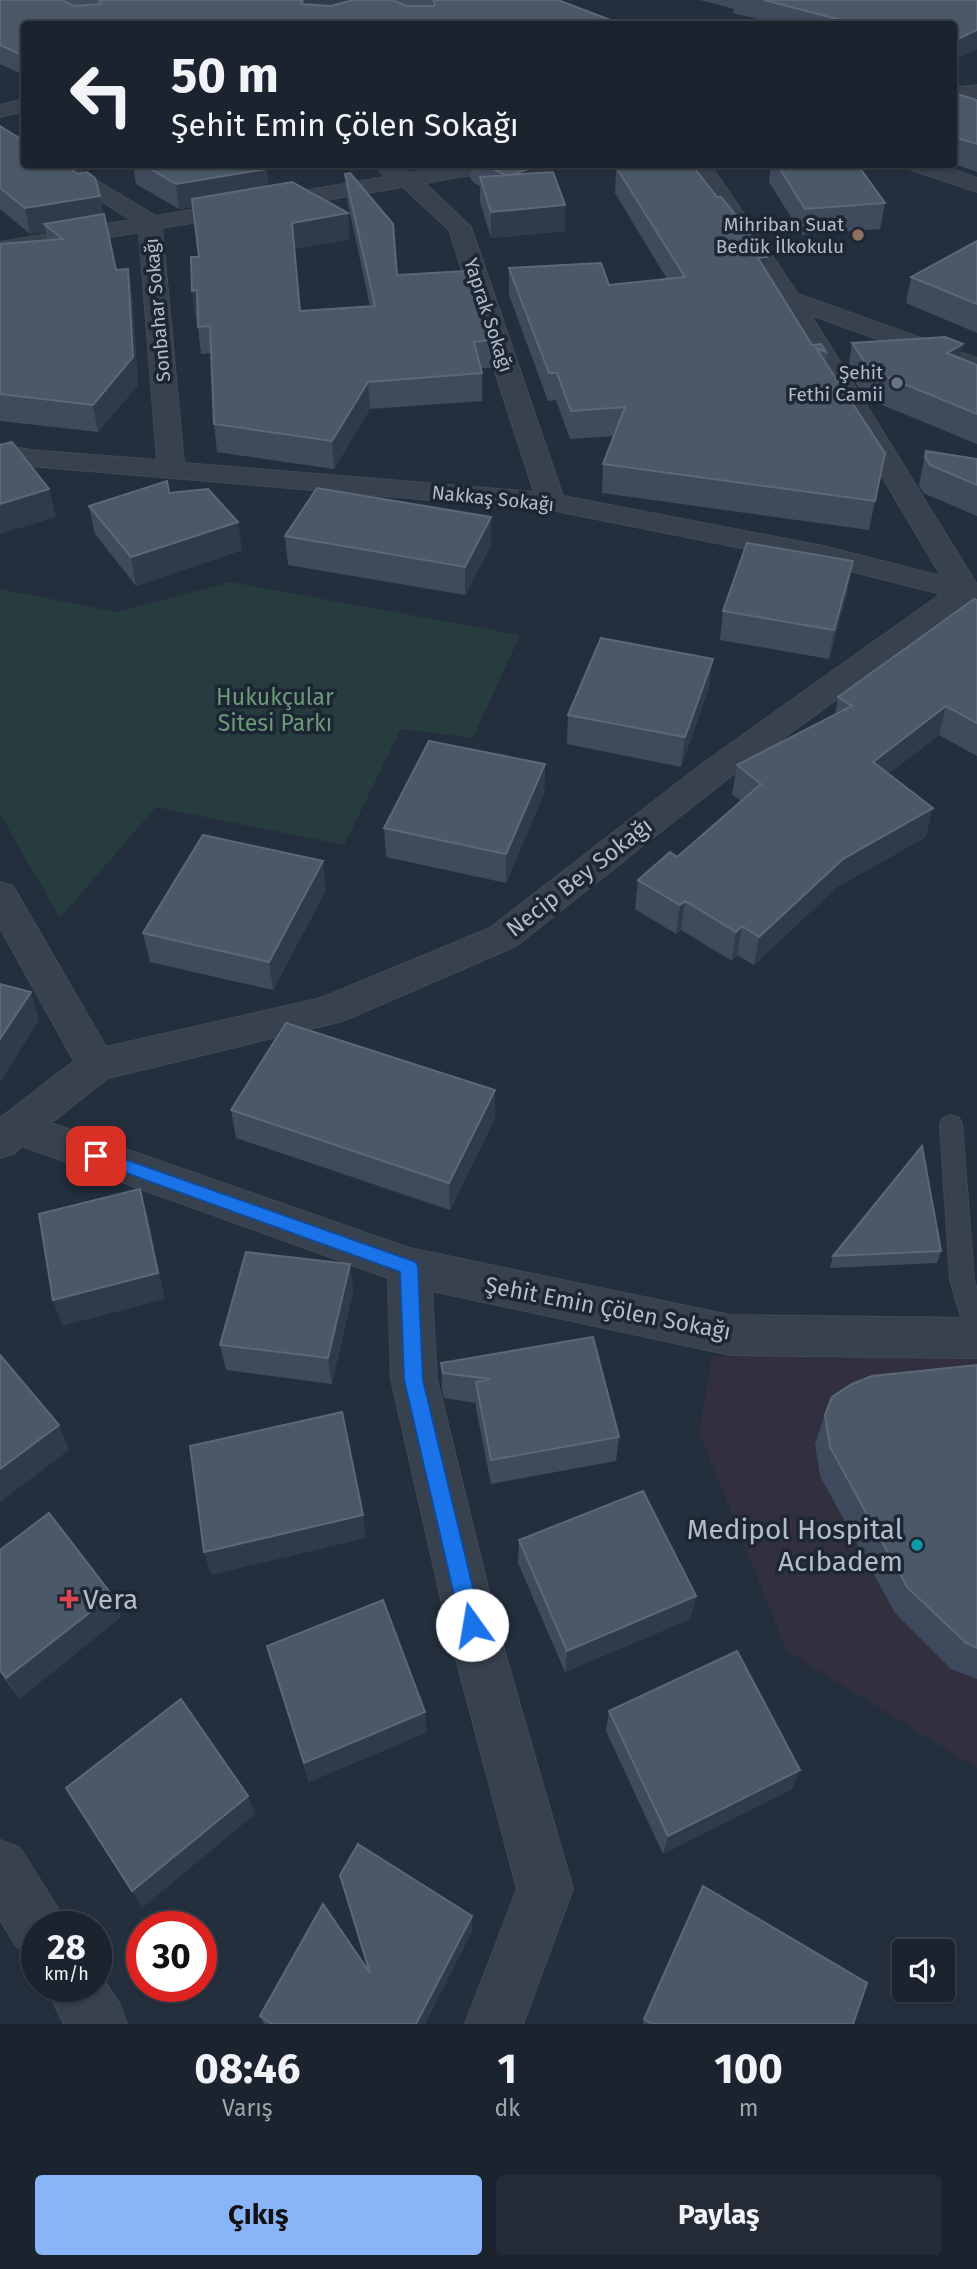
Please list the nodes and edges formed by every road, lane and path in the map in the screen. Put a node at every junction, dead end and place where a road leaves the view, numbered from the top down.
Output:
1 (977, 91) edge
2 (957, 94) edge
3 (21, 106) edge
4 (0, 111) edge
5 (60, 168) edge
6 (385, 168) edge
7 (475, 168) edge
8 (702, 168) edge
9 (928, 168) edge
10 (407, 179) junction
11 (977, 185) edge
12 (150, 222) junction
13 (0, 249) edge
14 (789, 299) junction
15 (977, 367) edge
16 (0, 452) edge
17 (171, 469) junction
18 (551, 502) junction
19 (971, 594) edge
20 (0, 895) edge
21 (96, 1065) junction
22 (951, 1124) dead end
23 (9, 1134) edge
24 (409, 1267) junction
25 (977, 1331) edge
26 (977, 1338) edge
27 (0, 1868) edge
28 (27, 1911) edge
29 (84, 2002) edge
30 (98, 2024) edge
31 (494, 2024) edge

1 - 2 street
3 - 4 street
5 - 12 street, Sonbahar Sokağı
6 - 10 street, Yaprak Sokağı
7 - 10 street
8 - 14 street
9 - 11 street
10 - 12 street
10 - 18 street, Yaprak Sokağı
12 - 13 street
12 - 17 street, Sonbahar Sokağı
14 - 15 street
14 - 19 street
16 - 17 street, Nakkaş Sokağı
17 - 18 street, Nakkaş Sokağı
18 - 19 street, Nakkaş Sokağı
19 - 21 street, Necip Bey Sokağı
20 - 21 street
21 - 23 street, Necip Bey Sokağı
22 - 25 lane
23 - 24 street, Şehit Emin Çölen Sokağı
24 - 26 street, Şehit Emin Çölen Sokağı
24 - 31 street
27 - 28 street
29 - 30 street

